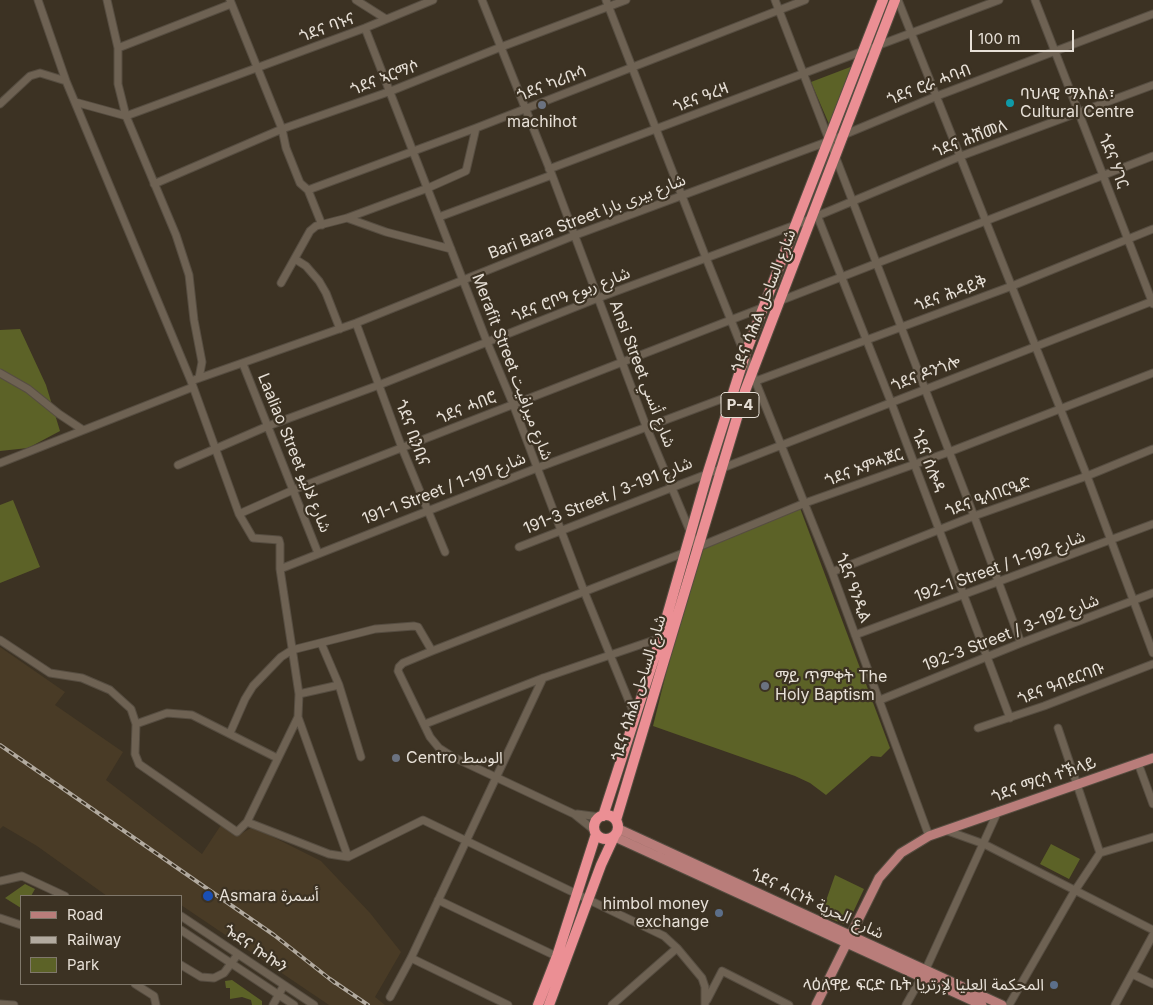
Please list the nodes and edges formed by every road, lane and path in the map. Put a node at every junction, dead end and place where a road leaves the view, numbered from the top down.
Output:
1 (38, 0) edge
2 (107, 0) edge
3 (356, 0) edge
4 (433, 0) edge
5 (482, 0) edge
6 (626, 0) edge
7 (775, 0) edge
8 (805, 0) edge
9 (884, 0) edge
10 (896, 0) edge
11 (999, 0) edge
12 (1035, 0) edge
13 (230, 2) edge
14 (608, 3) edge
15 (779, 10) junction
16 (1153, 14) edge
17 (386, 19) junction
18 (365, 28) junction
19 (912, 34) junction
20 (501, 46) junction
21 (118, 48) junction
22 (877, 48) junction
23 (863, 53) junction
24 (1055, 53) junction
25 (257, 68) junction
26 (632, 68) junction
27 (803, 74) junction
28 (66, 81) junction
29 (1153, 86) edge
30 (391, 91) junction
31 (937, 96) junction
32 (75, 102) junction
33 (0, 104) edge
34 (525, 109) junction
35 (1079, 114) junction
36 (126, 116) junction
37 (476, 128) junction
38 (282, 130) junction
39 (657, 130) junction
40 (844, 133) junction
41 (829, 141) junction
42 (414, 151) junction
43 (835, 156) junction
44 (961, 156) junction
45 (1153, 156) edge
46 (550, 172) junction
47 (1104, 175) junction
48 (154, 184) junction
49 (428, 188) junction
50 (308, 190) junction
51 (683, 194) junction
52 (853, 202) junction
53 (815, 216) junction
54 (439, 217) junction
55 (348, 218) junction
56 (987, 222) junction
57 (798, 224) junction
58 (322, 225) junction
59 (1153, 229) edge
60 (573, 236) junction
61 (1128, 239) junction
62 (451, 249) junction
63 (295, 258) junction
64 (706, 258) junction
65 (876, 264) junction
66 (842, 278) junction
67 (464, 280) junction
68 (281, 283) dead end
69 (1012, 286) junction
70 (598, 298) junction
71 (1153, 302) edge
72 (777, 303) junction
73 (763, 309) junction
74 (730, 320) junction
75 (356, 323) junction
76 (900, 327) junction
77 (340, 329) junction
78 (865, 339) junction
79 (486, 342) junction
80 (1036, 347) junction
81 (746, 352) junction
82 (622, 362) junction
83 (244, 364) junction
84 (752, 371) junction
85 (0, 373) edge
86 (1153, 373) edge
87 (199, 378) junction
88 (756, 382) junction
89 (192, 384) junction
90 (379, 385) junction
91 (924, 390) junction
92 (745, 391) junction
93 (731, 395) junction
94 (891, 402) junction
95 (513, 404) junction
96 (1060, 409) junction
97 (268, 426) junction
98 (646, 426) junction
99 (83, 430) junction
100 (781, 444) junction
101 (214, 448) junction
102 (402, 448) junction
103 (1153, 449) edge
104 (949, 452) junction
105 (0, 463) edge
106 (914, 464) junction
107 (178, 466) dead end
108 (537, 468) junction
109 (721, 468) junction
110 (708, 472) junction
111 (1087, 476) junction
112 (672, 486) junction
113 (293, 490) junction
114 (805, 503) junction
115 (428, 512) junction
116 (239, 514) junction
117 (974, 516) junction
118 (1153, 524) edge
119 (560, 530) junction
120 (940, 530) junction
121 (691, 533) junction
122 (1111, 541) junction
123 (519, 547) dead end
124 (697, 548) junction
125 (445, 552) dead end
126 (318, 553) junction
127 (686, 553) junction
128 (280, 569) junction
129 (832, 572) junction
130 (999, 582) junction
131 (584, 591) junction
132 (1153, 593) edge
133 (964, 594) junction
134 (1132, 601) junction
135 (855, 634) junction
136 (666, 637) junction
137 (0, 640) edge
138 (321, 643) junction
139 (1021, 643) junction
140 (292, 650) junction
141 (432, 651) junction
142 (1153, 653) edge
143 (610, 656) junction
144 (988, 656) junction
145 (1153, 664) edge
146 (543, 678) junction
147 (339, 685) junction
148 (299, 694) junction
149 (880, 700) junction
150 (635, 716) junction
151 (298, 717) junction
152 (1010, 718) junction
153 (136, 724) junction
154 (425, 724) junction
155 (978, 728) dead end
156 (1058, 728) dead end
157 (230, 733) junction
158 (361, 757) dead end
159 (276, 758) junction
160 (1153, 758) edge
161 (1138, 764) junction
162 (496, 778) junction
163 (1075, 785) junction
164 (1153, 804) edge
165 (998, 811) junction
166 (574, 814) junction
167 (601, 816) junction
168 (247, 822) junction
169 (945, 830) junction
170 (616, 831) junction
171 (595, 832) junction
172 (929, 836) junction
173 (1153, 837) edge
174 (465, 841) junction
175 (984, 844) junction
176 (1100, 853) junction
177 (348, 856) junction
178 (0, 881) edge
179 (1074, 892) junction
180 (63, 895) edge
181 (577, 895) junction
182 (438, 900) junction
183 (588, 900) junction
184 (182, 917) edge
185 (0, 918) edge
186 (20, 925) edge
187 (1153, 930) edge
188 (182, 931) edge
189 (1153, 935) edge
190 (847, 939) junction
191 (677, 948) junction
192 (238, 954) junction
193 (411, 958) junction
194 (561, 959) junction
195 (232, 964) junction
196 (182, 966) edge
197 (1132, 974) junction
198 (923, 975) junction
199 (1153, 984) edge
200 (137, 985) edge
201 (284, 985) junction
202 (278, 995) junction
203 (390, 997) dead end
204 (0, 1004) edge
205 (705, 1004) edge
206 (14, 1005) edge
207 (156, 1005) edge
208 (273, 1005) edge
209 (294, 1005) edge
210 (314, 1005) edge
211 (508, 1005) edge
212 (538, 1005) edge
213 (549, 1005) edge
214 (612, 1005) edge
215 (789, 1005) edge
216 (816, 1005) edge
217 (906, 1005) edge
218 (982, 1005) edge
219 (1002, 1005) edge
220 (1010, 1005) edge
221 (1115, 1005) edge

1 - 28 street
2 - 21 street
3 - 17 street
4 - 17 street, ጎደና ባኑና
5 - 20 street, Ansi Street شارع أنسي
6 - 14 street, ጎደና ኣርማሶ
7 - 15 street
8 - 15 street, ጎደና ካሪቡሳ
9 - 23 highway, P-4
10 - 19 street
10 - 22 highway, ጎደና ሳሕል شارع الساحل / P-4
11 - 19 street, ጎደና ዓረዛ
12 - 24 street, ጎደና ሃገር
13 - 21 street
13 - 25 street
14 - 20 street, ጎደና ኣርማሶ
14 - 26 street, ጎደና ዓንዲል
15 - 26 street, ጎደና ካሪቡሳ
15 - 27 street
16 - 24 street, ጎደና ሮራ ሓባብ
17 - 18 street, ጎደና ባኑና
18 - 25 street, ጎደና ባኑና
18 - 30 street, Merafit Street شارع ميرافيت
19 - 22 street, ጎደና ዓረዛ
19 - 31 street
20 - 30 street, ጎደና ኣርማሶ
20 - 34 street, Ansi Street شارع أنسي
21 - 36 street
22 - 23 street, ጎደና ዓረዛ
22 - 40 highway, ጎደና ሳሕል شارع الساحل / P-4
23 - 27 street, ጎደና ዓረዛ
23 - 41 highway, ጎደና ሳሕል شارع الساحل / P-4
24 - 31 street, ጎደና ሮራ ሓባብ
24 - 35 street, ጎደና ሃገር
25 - 36 street, ጎደና ባኑና
25 - 38 street
26 - 34 street, ጎደና ካሪቡሳ
26 - 39 street, ጎደና ዓንዲል
27 - 39 street, ጎደና ዓረዛ
27 - 41 street
28 - 32 street
28 - 33 street
29 - 35 street, ጎደና ሕሽመለ
30 - 38 street, ጎደና ኣርማሶ
30 - 42 street, Merafit Street شارع ميرافيت
31 - 40 street, ጎደና ሮራ ሓባብ
31 - 44 street
32 - 36 street
32 - 89 street
34 - 37 street, ጎደና ካሪቡሳ
34 - 46 street, Ansi Street شارع أنسي
35 - 44 street, ጎደና ሕሽመለ
35 - 47 street, ጎደና ሃገር
36 - 48 street
37 - 42 street, ጎደና ካሪቡሳ
37 - 49 street
38 - 48 street, ጎደና ኣርማሶ
38 - 50 street
39 - 46 street, ጎደና ዓረዛ
39 - 51 street, ጎደና ዓንዲል
40 - 41 street, ጎደና ሮራ ሓባብ
40 - 43 highway, ጎደና ሳሕል شارع الساحل / P-4
41 - 43 street
41 - 51 street, Bari Bara Street شارع بيرى بارا
41 - 57 highway, ጎደና ሳሕል شارع الساحل / P-4
42 - 49 street, Merafit Street شارع ميرافيت
42 - 50 street, ጎደና ካሪቡሳ
43 - 52 street
43 - 53 highway, ጎደና ሳሕል شارع الساحل / P-4
44 - 52 street, ጎደና ሕሽመለ
44 - 56 street
45 - 47 street, ጎደና ሓበሮ
46 - 54 street, ጎደና ዓረዛ
46 - 60 street, Ansi Street شارع أنسي
47 - 56 street, ጎደና ሓበሮ
47 - 61 street, ጎደና ሃገር
48 - 87 street
49 - 54 street, Merafit Street شارع ميرافيت
49 - 55 street
50 - 58 street
51 - 60 street, Bari Bara Street شارع بيرى بارا
51 - 64 street, ጎደና ዓንዲል
52 - 53 street, ጎደና ሕሽመለ
52 - 65 street
53 - 57 street, ጎደና ሕሽመለ
53 - 66 street, ጎደና ሰሎዳ
53 - 72 highway, ጎደና ሳሕል شارع الساحل / P-4
54 - 62 street, Merafit Street شارع ميرافيت
55 - 58 street
55 - 62 street
56 - 65 street, ጎደና ሓበሮ
56 - 69 street
57 - 64 street, ጎደና ሮቦዓ شارع ربوع
57 - 73 highway, ጎደና ሳሕል شارع الساحل / P-4
58 - 63 street
59 - 61 street, ጎደና ሕዳይቅ
60 - 67 street, Bari Bara Street شارع بيرى بارا
60 - 70 street, Ansi Street شارع أنسي
61 - 69 street, ጎደና ሕዳይቅ
61 - 71 street, ጎደና ሃገር
62 - 67 street, Merafit Street شارع ميرافيت
63 - 68 street
63 - 77 street
64 - 70 street, ጎደና ሮቦዓ شارع ربوع
64 - 74 street, ጎደና ዓንዲል
65 - 66 street, ጎደና ሓበሮ
65 - 76 street
66 - 72 street, ጎደና ሓበሮ
66 - 78 street, ጎደና ሰሎዳ
67 - 75 street, Bari Bara Street شارع بيرى بارا
67 - 79 street, Merafit Street شارع ميرافيت
69 - 76 street, ጎደና ሕዳይቅ
69 - 80 street
70 - 79 street, ጎደና ሮቦዓ شارع ربوع
70 - 82 street, Ansi Street شارع أنسي
71 - 80 street, ጎደና ዶንጎሎ
72 - 73 street, ጎደና ሓበሮ
72 - 84 highway, ጎደና ሳሕል شارع الساحل / P-4
73 - 74 street, ጎደና ሓበሮ
73 - 81 highway, ጎደና ሳሕል شارع الساحل / P-4
74 - 81 street, ጎደና ዓንዲል
74 - 82 street, ጎደና ሓበሮ
75 - 77 street, Bari Bara Street شارع بيرى بارا
75 - 90 street, ጎደና ቢንቢና
76 - 78 street, ጎደና ሕዳይቅ
76 - 91 street
77 - 83 street, Bari Bara Street شارع بيرى بارا
78 - 88 street, ጎደና ሕዳይቅ
78 - 94 street, ጎደና ሰሎዳ
79 - 90 street, ጎደና ሮቦዓ شارع ربوع
79 - 95 street, Merafit Street شارع ميرافيت
80 - 91 street, ጎደና ዶንጎሎ
80 - 96 street
81 - 84 street, ጎደና ዓንዲል
81 - 93 highway, ጎደና ሳሕል شارع الساحل / P-4
82 - 95 street, ጎደና ሓበሮ
82 - 98 street, Ansi Street شارع أنسي
83 - 87 street, Bari Bara Street شارع بيرى بارا
83 - 97 street, Laaliao Street شارع لاليو
84 - 88 street, ጎደና ዓንዲል
84 - 92 highway, ጎደና ሳሕል شارع الساحل / P-4
85 - 99 street
86 - 96 street, ጎደና ኦምሓጀር
87 - 89 street, Bari Bara Street شارع بيرى بارا
88 - 100 street, ጎደና ዓንዲል
89 - 99 street, Bari Bara Street شارع بيرى بارا
89 - 101 street
90 - 97 street, ጎደና ሮቦዓ شارع ربوع
90 - 102 street, ጎደና ቢንቢና
91 - 94 street, ጎደና ዶንጎሎ
91 - 104 street
92 - 93 street, 191-1 Street / شارع 191-1
92 - 109 highway, ጎደና ሳሕል شارع الساحل / P-4
93 - 98 street, 191-1 Street / شارع 191-1
93 - 110 highway, ጎደና ሳሕል شارع الساحل / P-4
94 - 100 street, ጎደና ዶንጎሎ
94 - 106 street, ጎደና ሰሎዳ
95 - 102 street, ጎደና ሓበሮ
95 - 108 street, Merafit Street شارع ميرافيت
96 - 104 street, ጎደና ኦምሓጀር
96 - 111 street
97 - 101 street, ጎደና ሮቦዓ شارع ربوع
97 - 113 street, Laaliao Street شارع لاليو
98 - 108 street, 191-1 Street / شارع 191-1
98 - 112 street, Ansi Street شارع أنسي
99 - 105 street, Bari Bara Street شارع بيرى بارا
100 - 109 street, ጎደና ዶንጎሎ
100 - 114 street, ጎደና ዓንዲል
101 - 107 street, ጎደና ሮቦዓ شارع ربوع
101 - 116 street
102 - 113 street, ጎደና ሓበሮ
102 - 115 street, ጎደና ቢንቢና
103 - 111 street, ጎደና ዒላበርዒድ
104 - 106 street, ጎደና ኦምሓጀር
104 - 117 street
106 - 114 street, ጎደና ኦምሓጀር
106 - 120 street, ጎደና ሰሎዳ
108 - 115 street, 191-1 Street / شارع 191-1
108 - 119 street, Merafit Street شارع ميرافيت
109 - 110 street, ጎደና ዶንጎሎ
109 - 124 highway, ጎደና ሳሕል شارع الساحل / P-4
110 - 112 street, 191-3 Street / شارع 191-3
110 - 121 highway, ጎደና ሳሕል شارع الساحل / P-4
111 - 117 street, ጎደና ዒላበርዒድ
111 - 122 street
112 - 119 street, 191-3 Street / شارع 191-3
112 - 121 street, Ansi Street شارع أنسي
113 - 116 street, ጎደና ሓበሮ
113 - 126 street, Laaliao Street شارع لاليو
114 - 124 street, ጎደና ኦምሓጀር
114 - 129 street, ጎደና ዓንዲል
115 - 125 street, ጎደና ቢንቢና
115 - 126 street, 191-1 Street / شارع 191-1
116 - 128 street
117 - 120 street, ጎደና ዒላበርዒድ
117 - 130 street
118 - 122 street, 192-1 Street / شارع 192-1
119 - 123 street, 191-3 Street / شارع 191-3
119 - 131 street, Merafit Street شارع ميرافيت
120 - 129 street, ጎደና ዒላበርዒድ
120 - 133 street, ጎደና ሰሎዳ
121 - 124 street, Ansi Street شارع أنسي
121 - 127 highway, ጎደና ሳሕል شارع الساحل / P-4
122 - 130 street, 192-1 Street / شارع 192-1
122 - 134 street
124 - 127 street, ጎደና ኦምሓጀር
124 - 136 highway, ጎደና ሳሕል شارع الساحل / P-4
126 - 128 street, 191-1 Street / شارع 191-1
127 - 131 street, ጎደና ኦምሓጀር
127 - 136 highway, ጎደና ሳሕል شارع الساحل / P-4
128 - 140 street
129 - 135 street, ጎደና ዓንዲል
130 - 133 street, 192-1 Street / شارع 192-1
130 - 139 street
131 - 141 street, ጎደና ኦምሓጀር
131 - 143 street, Merafit Street شارع ميرافيت
132 - 134 street, 192-3 Street / شارع 192-3
133 - 135 street, 192-1 Street / شارع 192-1
133 - 144 street, ጎደና ሰሎዳ
134 - 139 street, 192-3 Street / شارع 192-3
134 - 142 street
135 - 149 street, ጎደና ዓንዲል
136 - 143 street
136 - 150 highway, ጎደና ሳሕል شارع الساحل / P-4
136 - 170 highway, ጎደና ሳሕል شارع الساحل / P-4
137 - 153 street
138 - 140 street
138 - 141 street
138 - 147 street
139 - 144 street, 192-3 Street / شارع 192-3
140 - 148 street
140 - 157 street
141 - 154 street, ጎደና ኦምሓጀር
143 - 146 street
143 - 150 street, Merafit Street شارع ميرافيت
144 - 149 street, 192-3 Street / شارع 192-3
144 - 152 street, ጎደና ሰሎዳ
145 - 152 street, ጎደና ዓብደርባቡ
146 - 154 street
146 - 162 street
147 - 148 street
147 - 158 street
148 - 151 street
149 - 172 street, ጎደና ዓንዲል
150 - 167 highway, ጎደና ሳሕል شارع الساحل / P-4
151 - 159 street
151 - 177 street
152 - 155 street, ጎደና ዓብደርባቡ
153 - 157 street
153 - 168 street
154 - 162 street
156 - 163 street
157 - 159 street
159 - 168 street
160 - 161 main road, ጎደና ማርሳ ተኽላይ
161 - 163 main road, ጎደና ማርሳ ተኽላይ
161 - 164 street
162 - 166 street
162 - 174 street
163 - 165 main road, ጎደና ማርሳ ተኽላይ
163 - 176 street
165 - 169 main road, ጎደና ማርሳ ተኽላይ
165 - 175 street
166 - 167 street
166 - 171 street
167 - 170 highway
167 - 171 highway
168 - 177 street
169 - 172 main road, ጎደና ማርሳ ተኽላይ
169 - 175 street
170 - 171 highway
170 - 183 highway, ጎደና ሳሕል شارع الساحل
170 - 190 main road, ጎደና ሓርነት شارع الحرية
171 - 181 highway
172 - 190 main road, ጎደና ማርሳ ተኽላይ
173 - 176 street
174 - 177 street
174 - 181 street
174 - 182 street
175 - 179 street
175 - 198 street
176 - 179 street
178 - 180 street
179 - 187 street
179 - 220 street
181 - 183 street
181 - 194 highway
182 - 193 street
182 - 194 street
183 - 191 street
183 - 194 highway, ጎደና ሳሕል شارع الساحل
184 - 192 street, ጐደና ኰኰን
185 - 186 street
188 - 195 street, ጐደና ኰኰን
189 - 197 street
190 - 198 main road, ጎደና ሓርነት شارع الحرية
190 - 216 main road, ጎደና ማርሳ ተኽላይ
191 - 205 street
191 - 214 street
192 - 195 street
192 - 201 street, ጐደና ኰኰን
193 - 203 street
193 - 211 street
194 - 212 highway
194 - 213 highway
195 - 196 street
195 - 202 street, ጐደና ኰኰን
197 - 199 street
197 - 221 street
198 - 217 street
198 - 218 main road, ጎደና ሓርነት شارع الحرية
198 - 219 main road, ጎደና ሓርነት شارع الحرية
200 - 207 street
201 - 202 street
201 - 210 street, ጐደና ኰኰን
202 - 208 street
202 - 209 street, ጐደና ኰኰን
204 - 206 street
205 - 215 street

